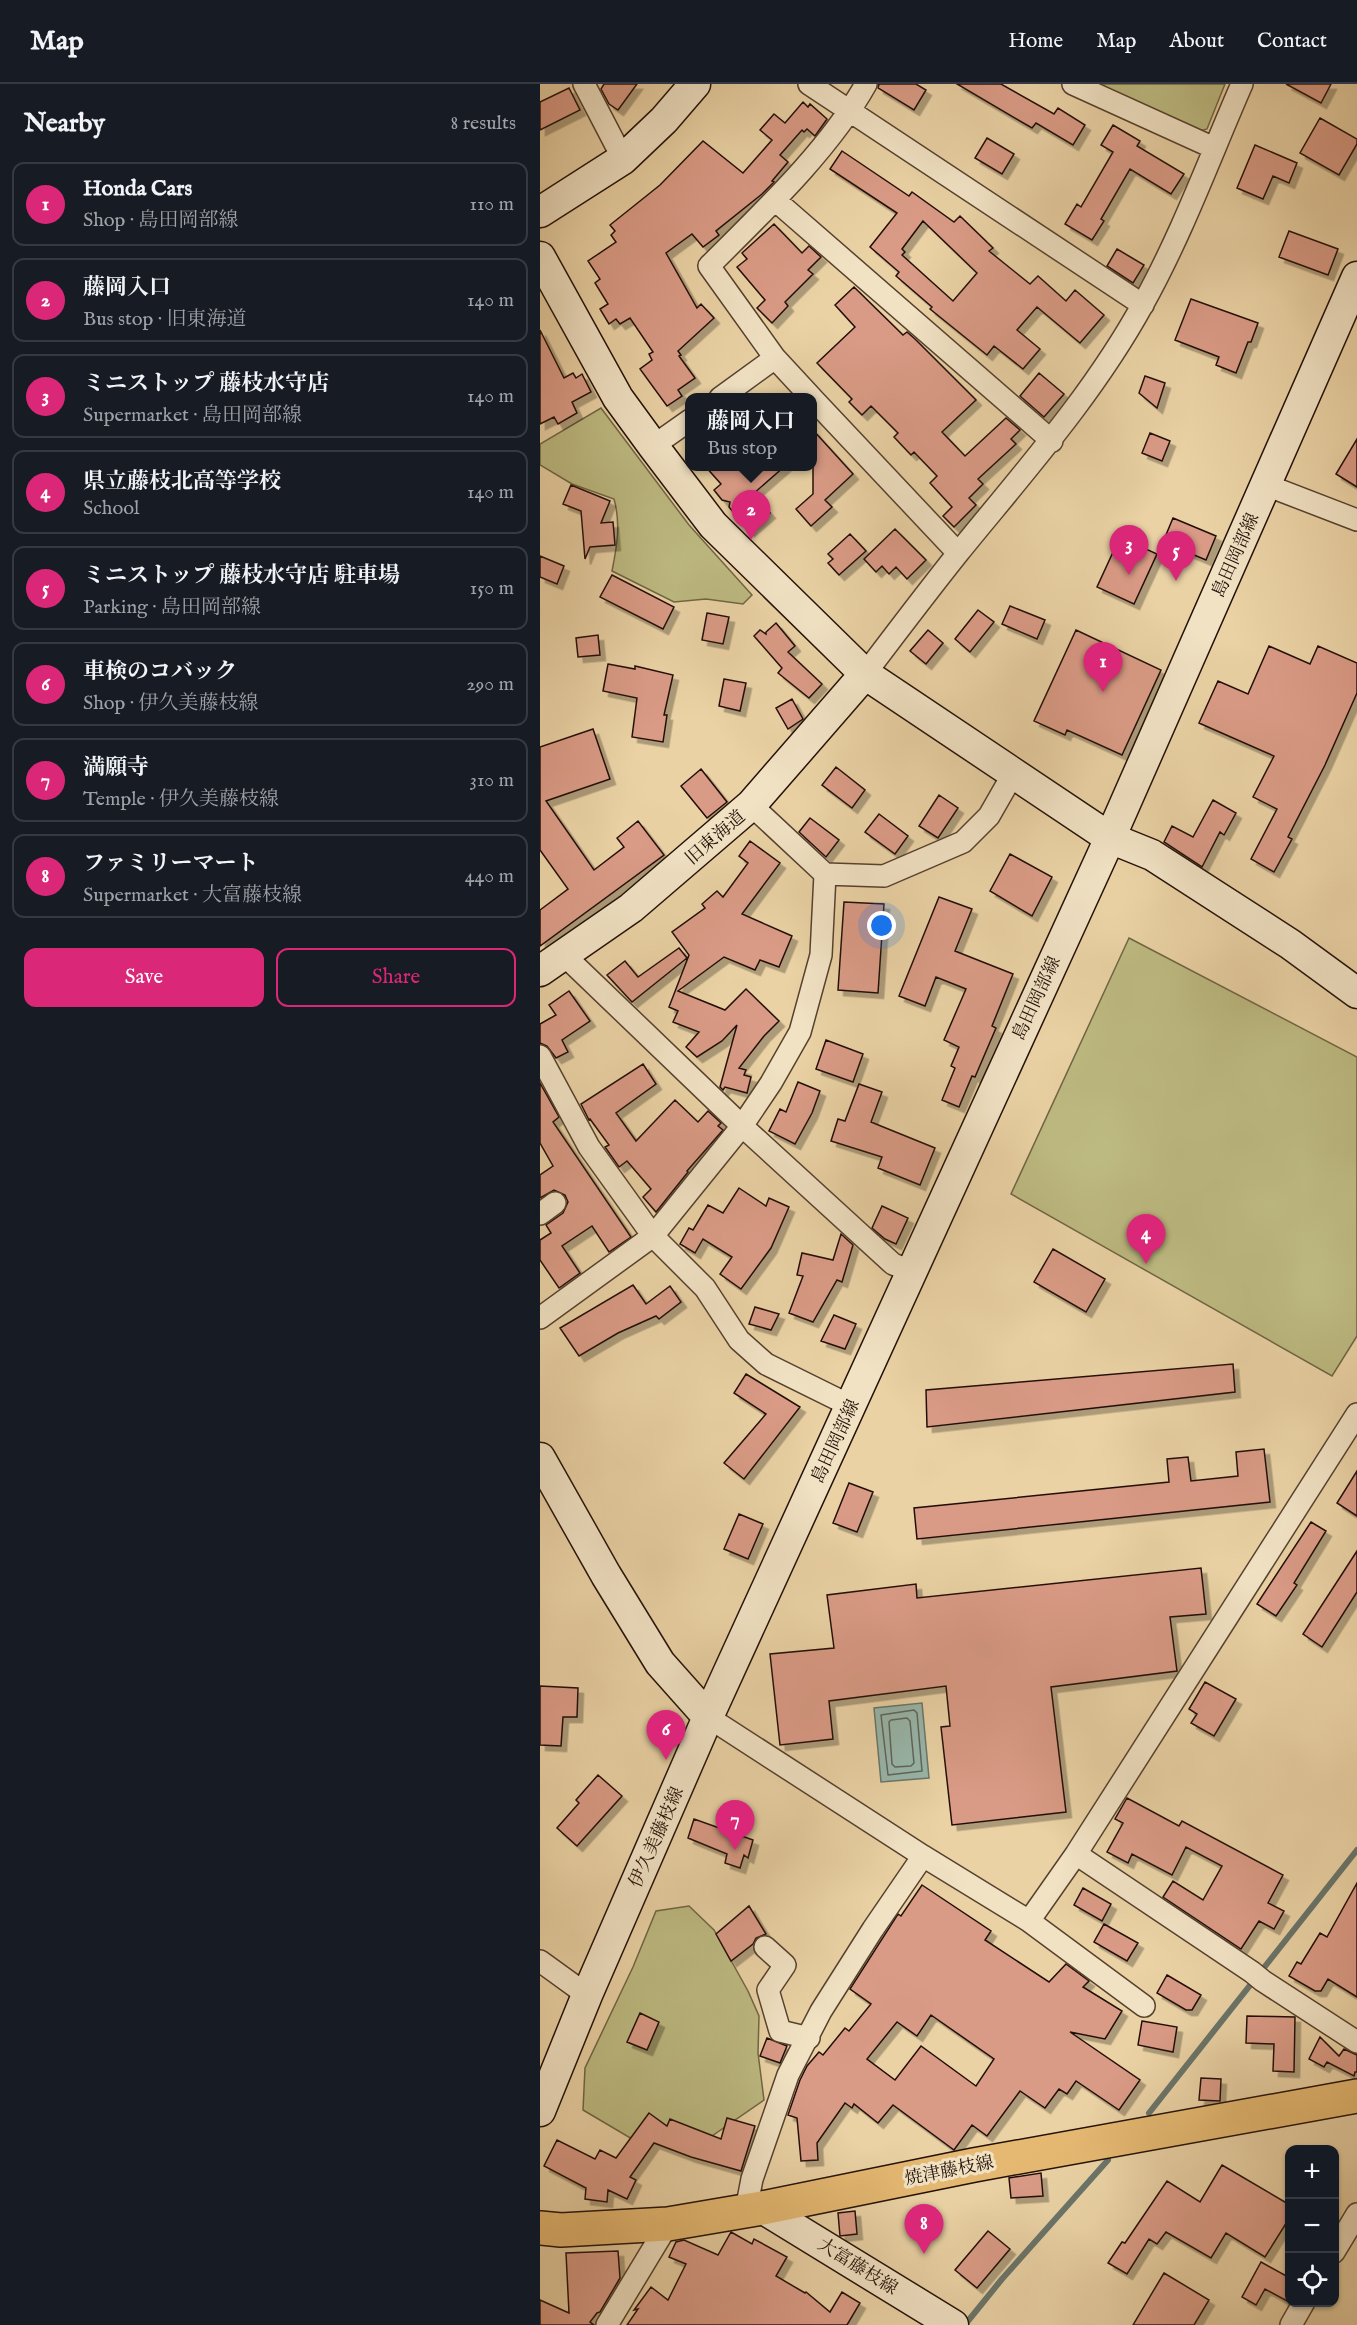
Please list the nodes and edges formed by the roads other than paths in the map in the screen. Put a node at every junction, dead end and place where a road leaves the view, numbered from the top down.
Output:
1 (584, 84) edge
2 (695, 84) edge
3 (809, 84) edge
4 (866, 84) edge
5 (1073, 84) edge
6 (1242, 84) edge
7 (850, 112) junction
8 (1214, 148) junction
9 (623, 159) junction
10 (775, 200) junction
11 (540, 212) edge
12 (540, 257) edge
13 (1357, 276) edge
14 (1143, 304) junction
15 (775, 358) junction
16 (727, 393) edge
17 (807, 393) edge
18 (817, 403) edge
19 (685, 424) edge
20 (1052, 441) junction
21 (653, 447) junction
22 (1266, 485) junction
23 (1357, 520) edge
24 (958, 553) junction
25 (865, 674) junction
26 (1013, 774) junction
27 (751, 806) junction
28 (1110, 838) junction
29 (825, 874) junction
30 (552, 963) edge
31 (1357, 993) edge
32 (540, 1056) edge
33 (742, 1126) junction
34 (653, 1236) junction
35 (911, 1271) junction
36 (540, 1318) edge
37 (851, 1406) junction
38 (1357, 1414) edge
39 (540, 1458) edge
40 (708, 1717) junction
41 (1076, 1854) junction
42 (923, 1856) junction
43 (1029, 1921) junction
44 (765, 1947) dead end
45 (540, 1961) edge
46 (587, 1995) junction
47 (1144, 2006) dead end
48 (808, 2038) junction
49 (1357, 2042) edge
50 (1357, 2096) edge
51 (540, 2111) edge
52 (754, 2209) junction
53 (1357, 2214) edge
54 (668, 2224) junction
55 (540, 2229) edge
56 (1339, 2245) edge
57 (1301, 2307) edge
58 (607, 2325) edge
59 (953, 2325) edge
60 (1291, 2325) edge

1 - 9 street
2 - 9 main road
3 - 7 street
4 - 7 street
5 - 8 street
6 - 8 street
7 - 10 street
7 - 14 street
8 - 14 street
9 - 11 main road
10 - 15 street
10 - 20 street
12 - 21 main road
13 - 22 main road, 島田岡部線
14 - 20 street
15 - 16 street
15 - 17 street
18 - 24 street
19 - 21 street
20 - 24 street
21 - 25 main road
22 - 23 street
22 - 28 main road, 島田岡部線
24 - 25 street
25 - 26 main road
25 - 27 main road, 旧東海道
26 - 28 main road
26 - 29 street
27 - 29 street
27 - 30 main road, 旧東海道
28 - 31 main road
28 - 35 main road, 島田岡部線
29 - 33 street
30 - 33 street
32 - 34 street
33 - 34 street
33 - 35 street
34 - 36 street
34 - 37 street
35 - 37 main road, 島田岡部線
37 - 40 main road, 島田岡部線
38 - 41 street
39 - 40 main road
40 - 42 street
40 - 46 main road, 伊久美藤枝線
41 - 43 street
41 - 49 street
42 - 43 street
42 - 48 street
43 - 47 street
44 - 48 street
45 - 46 street
46 - 51 main road, 伊久美藤枝線
48 - 52 street
50 - 52 main road, 焼津藤枝線
52 - 54 main road, 焼津藤枝線
52 - 59 main road, 大富藤枝線
53 - 56 street
54 - 55 main road, 焼津藤枝線
54 - 58 street
57 - 60 street

